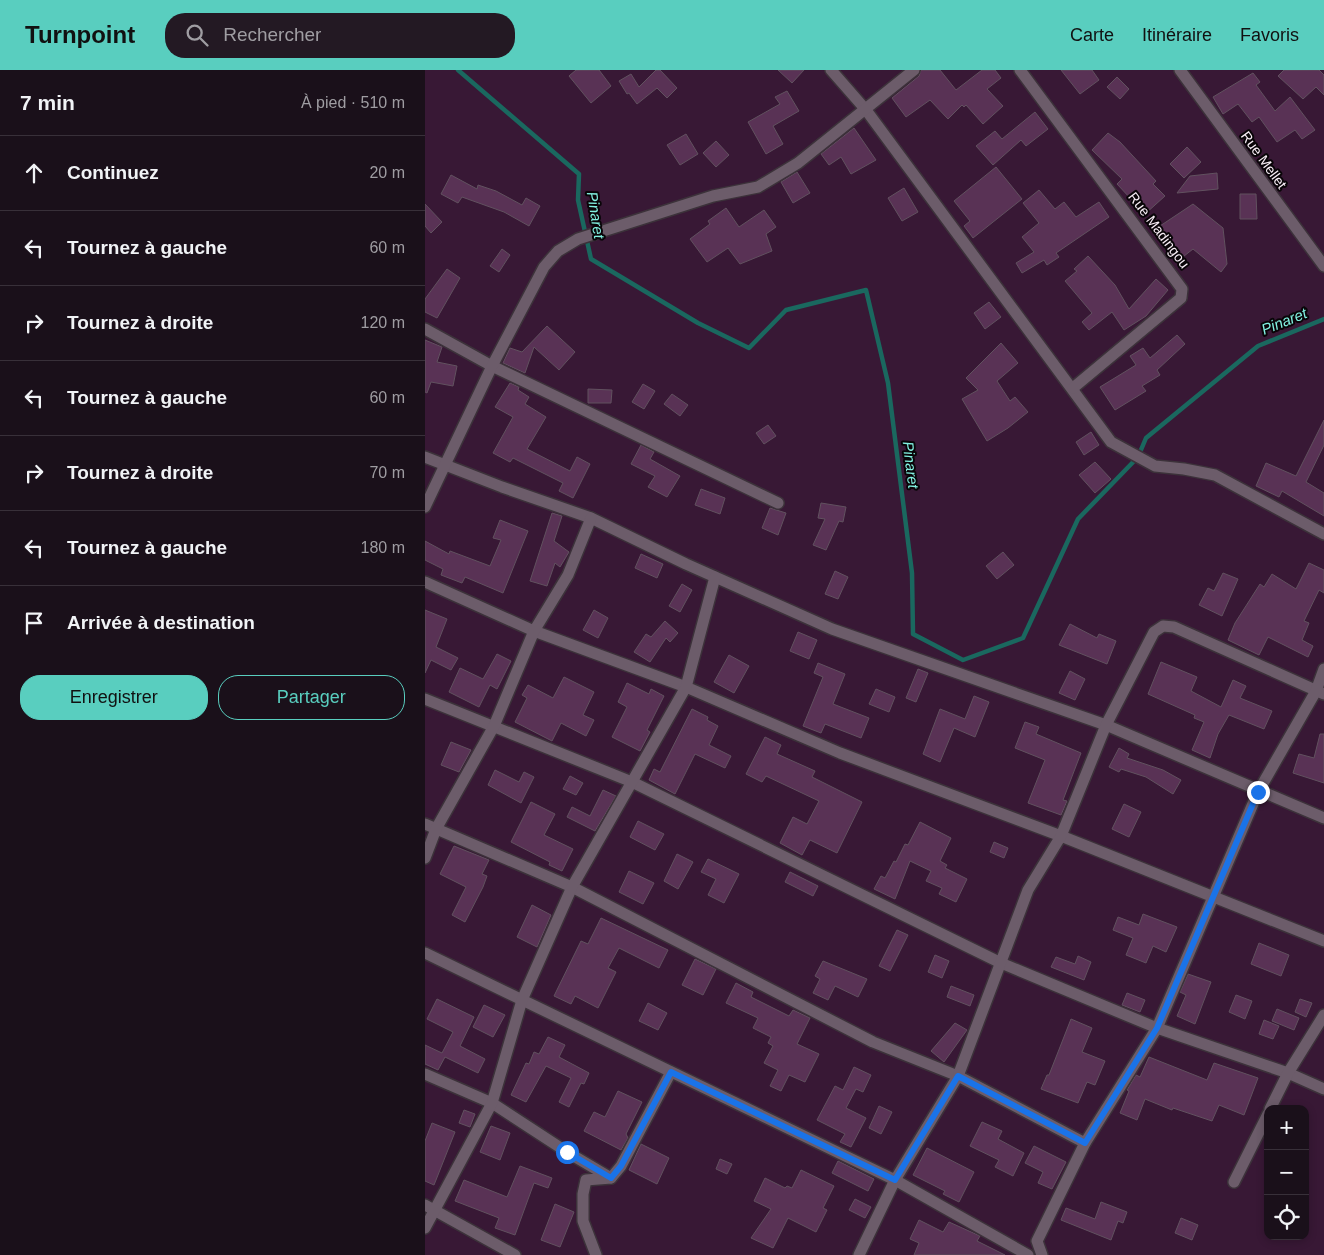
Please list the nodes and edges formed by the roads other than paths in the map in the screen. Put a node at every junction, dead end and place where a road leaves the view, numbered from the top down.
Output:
1 (831, 70) edge
2 (914, 70) edge
3 (1019, 70) edge
4 (1180, 70) edge
5 (866, 110) junction
6 (1324, 266) edge
7 (425, 329) edge
8 (492, 366) junction
9 (1073, 388) junction
10 (425, 456) edge
11 (445, 464) junction
12 (778, 503) dead end
13 (425, 507) edge
14 (591, 518) junction
15 (1324, 534) edge
16 (715, 577) junction
17 (425, 582) edge
18 (534, 631) junction
19 (1324, 668) edge
20 (686, 687) junction
21 (1320, 692) edge
22 (425, 699) edge
23 (1105, 725) junction
24 (494, 726) junction
25 (632, 782) junction
26 (1258, 792) junction
27 (1324, 818) edge
28 (425, 824) edge
29 (436, 829) junction
30 (1061, 836) junction
31 (425, 858) edge
32 (573, 887) junction
33 (1212, 898) junction
34 (1324, 941) edge
35 (425, 953) edge
36 (1001, 964) junction
37 (522, 1000) junction
38 (1324, 1015) edge
39 (1157, 1028) junction
40 (671, 1072) junction
41 (1288, 1073) junction
42 (425, 1074) edge
43 (958, 1076) junction
44 (1324, 1089) edge
45 (492, 1103) junction
46 (1272, 1105) edge
47 (1264, 1122) edge
48 (1085, 1143) junction
49 (611, 1178) junction
50 (895, 1180) junction
51 (1235, 1182) dead end
52 (430, 1208) edge
53 (425, 1228) edge
54 (515, 1255) edge
55 (596, 1255) edge
56 (859, 1255) edge
57 (1028, 1255) edge
58 (1042, 1255) edge

1 - 5 street
2 - 5 street
3 - 9 street, Rue Madingou
4 - 6 street, Rue Mellet
5 - 8 street
5 - 9 street
7 - 8 street
8 - 11 street
8 - 12 street
9 - 15 street
10 - 11 street
11 - 13 street
11 - 14 street
14 - 16 street
14 - 18 street
16 - 20 street
16 - 23 street
17 - 18 street
18 - 20 street
18 - 24 street
19 - 21 street
20 - 25 street
20 - 30 street
21 - 23 street
21 - 26 street
22 - 24 street
23 - 26 street
23 - 30 street
24 - 25 street
24 - 29 street
25 - 32 street
25 - 36 street
26 - 27 street
26 - 33 street
28 - 29 street
29 - 31 street
29 - 32 street
30 - 33 street
30 - 36 street
32 - 37 street
32 - 43 street
33 - 34 street
33 - 39 street
35 - 37 street
36 - 39 street
36 - 43 street
37 - 40 street
37 - 45 street
38 - 41 street
39 - 41 street
39 - 48 street
40 - 49 street
40 - 50 street
41 - 44 street
41 - 46 street
42 - 45 street
43 - 48 street
43 - 50 street
45 - 49 street
45 - 52 street
47 - 51 street
48 - 58 street
49 - 55 street
50 - 56 street
50 - 57 street
52 - 53 street
52 - 54 street

